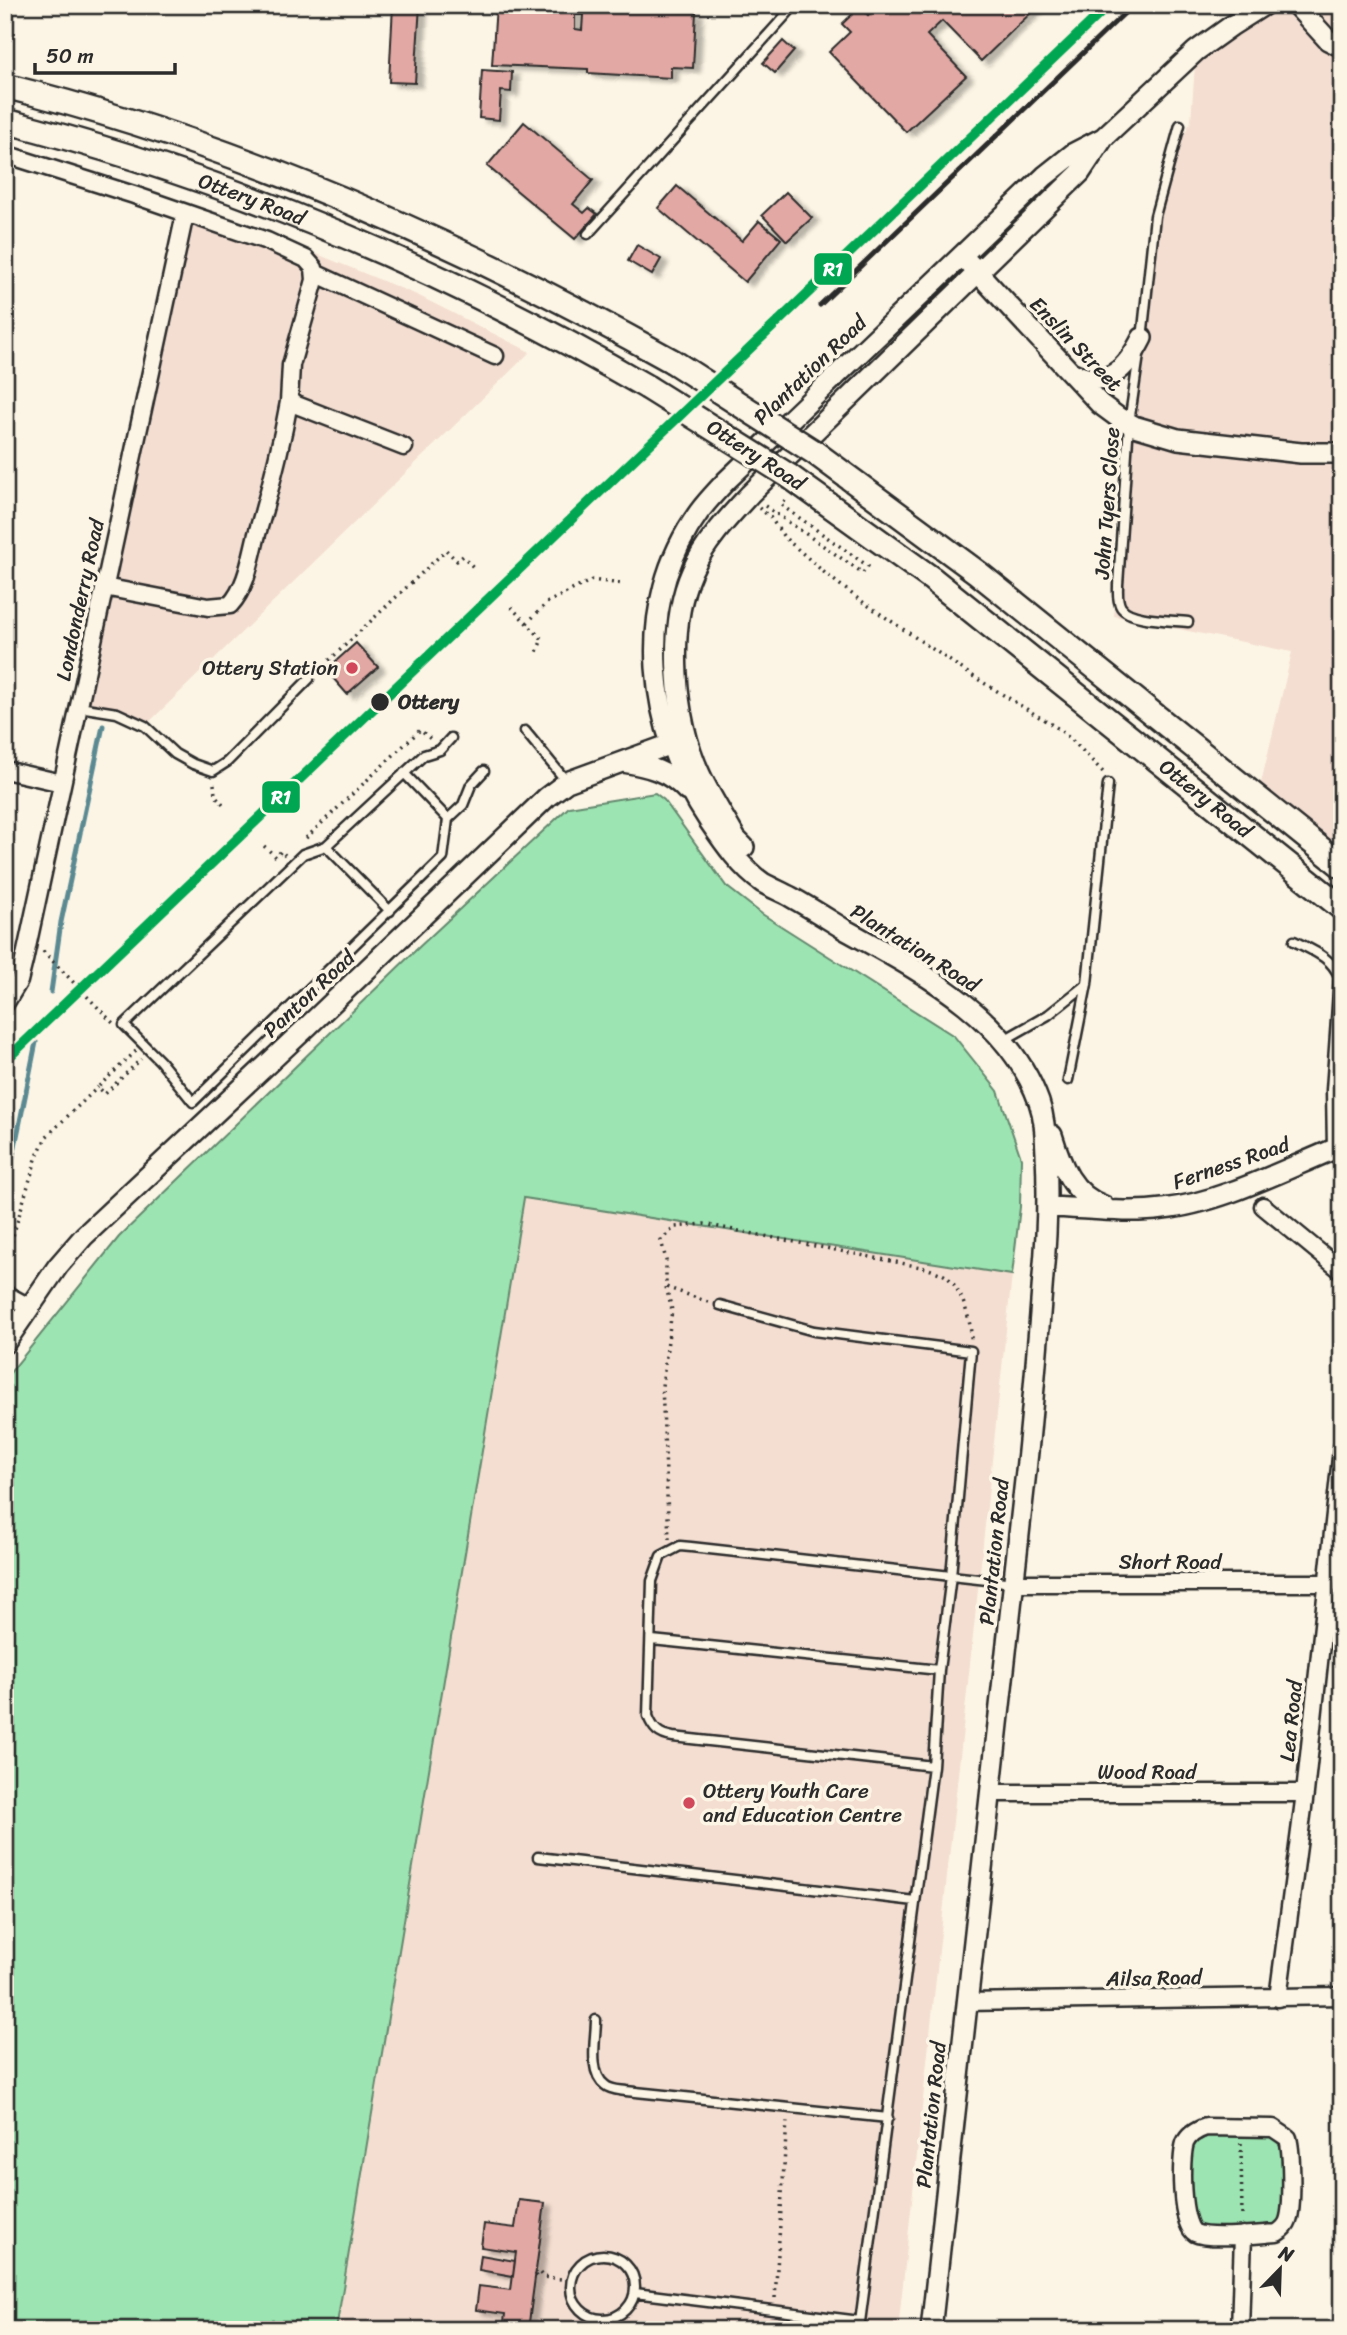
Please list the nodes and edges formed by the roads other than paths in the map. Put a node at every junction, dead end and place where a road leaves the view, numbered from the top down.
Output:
1 (795, 5) edge
2 (1264, 5) edge
3 (1296, 5) edge
4 (1342, 47) edge
5 (5, 86) edge
6 (5, 121) edge
7 (1180, 125) dead end
8 (1102, 138) junction
9 (5, 154) edge
10 (185, 214) junction
11 (588, 234) dead end
12 (962, 255) junction
13 (978, 272) junction
14 (315, 273) junction
15 (1142, 338) junction
16 (495, 356) dead end
17 (1069, 371) junction
18 (289, 402) junction
19 (1129, 423) junction
20 (404, 447) dead end
21 (1342, 453) edge
22 (104, 587) junction
23 (1188, 622) dead end
24 (309, 679) road end
25 (79, 707) junction
26 (525, 731) dead end
27 (451, 738) dead end
28 (680, 744) junction
29 (623, 762) junction
30 (5, 769) edge
31 (484, 771) dead end
32 (404, 773) junction
33 (567, 782) junction
34 (62, 783) junction
35 (1108, 784) road end
36 (696, 802) junction
37 (448, 819) junction
38 (326, 846) junction
39 (1342, 866) edge
40 (794, 898) junction
41 (1342, 908) edge
42 (390, 911) junction
43 (1294, 941) dead end
44 (1087, 984) junction
45 (9, 999) edge
46 (1004, 1040) junction
47 (1068, 1080) dead end
48 (1044, 1118) junction
49 (1337, 1148) edge
50 (1263, 1206) dead end
51 (1049, 1207) junction
52 (1115, 1209) junction
53 (1342, 1271) edge
54 (5, 1294) edge
55 (720, 1305) road end
56 (29, 1307) junction
57 (5, 1343) edge
58 (1342, 1448) edge
59 (951, 1576) junction
60 (1014, 1583) junction
61 (1326, 1583) junction
62 (652, 1640) junction
63 (939, 1670) junction
64 (933, 1766) junction
65 (990, 1793) junction
66 (1305, 1793) junction
67 (538, 1857) dead end
68 (915, 1901) junction
69 (1342, 1996) edge
70 (1278, 1998) junction
71 (966, 2003) junction
72 (596, 2020) dead end
73 (888, 2118) junction
74 (1242, 2235) junction
75 (635, 2293) junction
76 (860, 2326) edge
77 (930, 2330) edge
78 (1240, 2330) edge

1 - 11 lane
2 - 8 street, Plantation Road
3 - 4 street
5 - 39 main road, Ottery Road, bridge
6 - 41 main road, Ottery Road, bridge
7 - 15 lane, John Tyers Close
8 - 12 street, Plantation Road
8 - 13 street, Plantation Road
9 - 10 street
10 - 14 street
10 - 22 street, Londonderry Road
12 - 13 street, Enslin Street
12 - 28 street, Plantation Road
13 - 17 street, Enslin Street
13 - 28 street, Plantation Road
14 - 16 street
14 - 18 street
15 - 17 street
15 - 19 lane, John Tyers Close
17 - 19 street, Enslin Street
18 - 20 street
18 - 22 street
19 - 21 street, Enslin Street
19 - 23 lane, John Tyers Close
22 - 25 street, Londonderry Road
24 - 25 lane
25 - 34 street, Londonderry Road
26 - 33 lane
27 - 32 lane
28 - 29 street, Panton Road
28 - 36 street, Plantation Road
28 - 40 street, Plantation Road
29 - 33 street, Panton Road
29 - 36 street
30 - 34 street
31 - 37 lane
32 - 37 lane
32 - 38 lane
33 - 56 street, Panton Road
34 - 45 street, Londonderry Road
35 - 44 lane
36 - 40 street, Plantation Road
37 - 42 lane
38 - 42 lane
38 - 42 lane
40 - 46 street, Plantation Road
43 - 49 lane
44 - 46 lane
44 - 47 lane
46 - 48 street, Plantation Road
48 - 51 street, Plantation Road
48 - 52 street
49 - 52 street, Ferness Road
50 - 53 street
51 - 52 street, Ferness Road
51 - 60 street, Plantation Road
54 - 56 street
55 - 59 lane
56 - 57 street, Panton Road
58 - 61 street, Lea Road
59 - 60 lane
59 - 62 lane
59 - 63 lane
60 - 61 street, Short Road
60 - 65 street, Plantation Road
61 - 66 street, Lea Road
62 - 63 lane
62 - 64 lane
63 - 64 lane
64 - 68 lane
65 - 66 street, Wood Road
65 - 71 street, Plantation Road
66 - 70 street, Lea Road
67 - 68 lane
68 - 73 lane
69 - 70 street, Ailsa Road
70 - 71 street, Ailsa Road
71 - 77 street, Plantation Road
72 - 73 lane
73 - 76 lane
74 - 74 street
74 - 78 street
75 - 75 lane
75 - 76 lane

